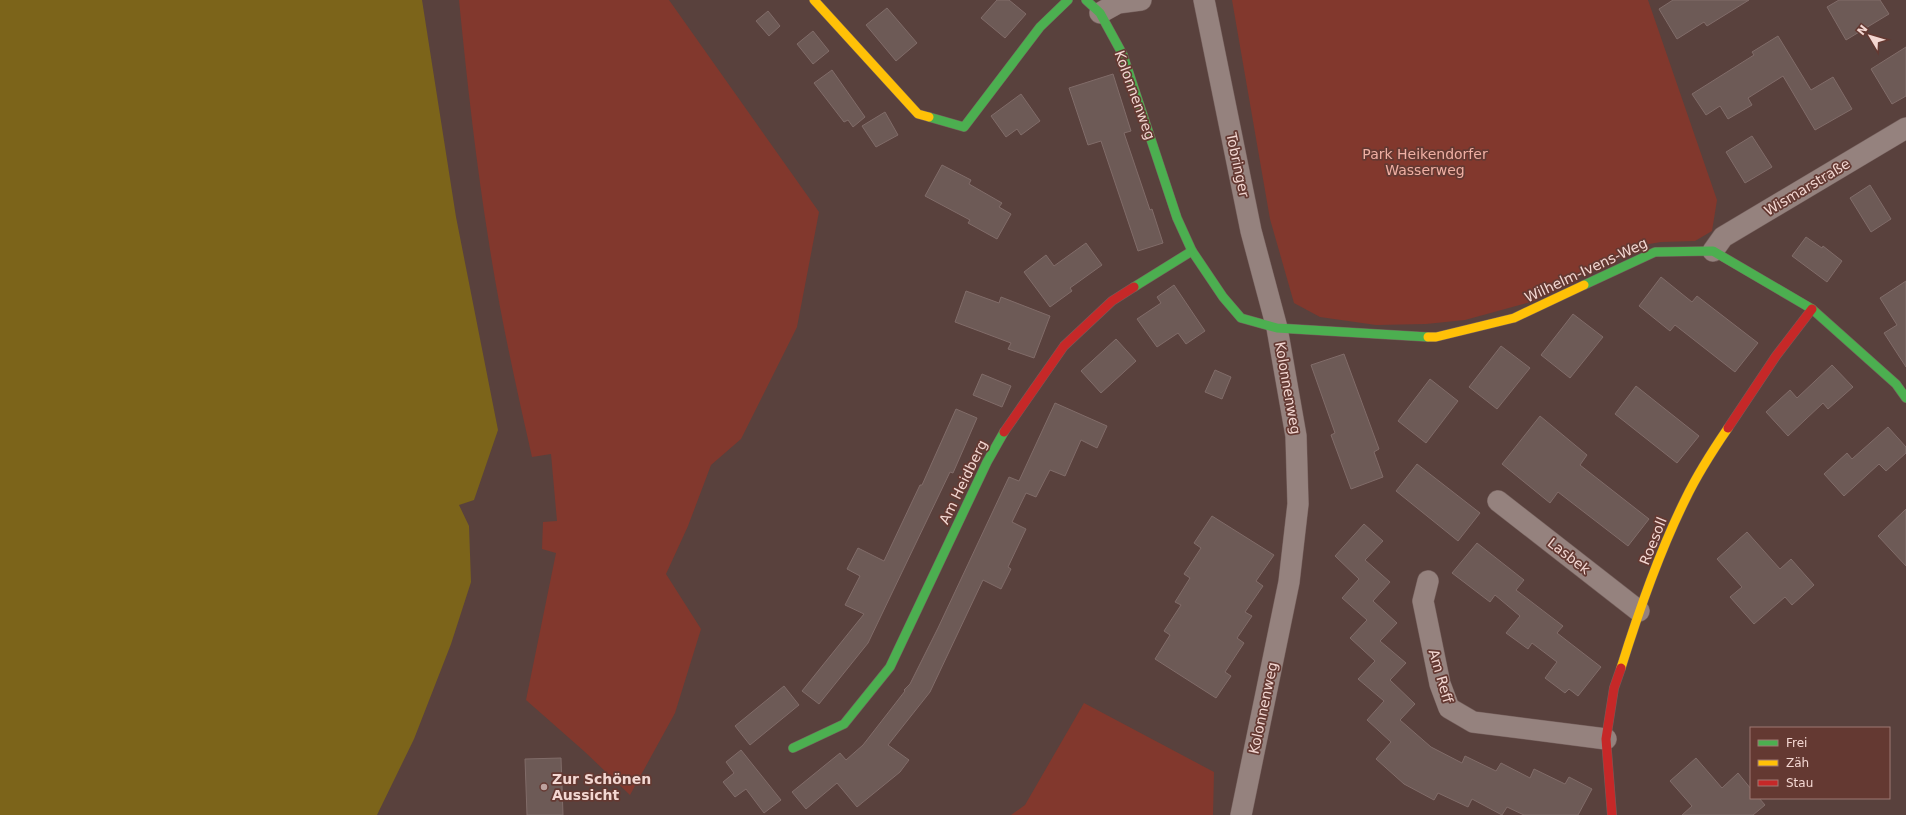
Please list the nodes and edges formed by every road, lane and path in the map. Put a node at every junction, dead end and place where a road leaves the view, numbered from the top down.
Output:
1 (814, 0) edge
2 (1068, 0) edge
3 (1141, 0) edge
4 (1204, 0) edge
5 (1093, 7) edge
6 (1906, 128) edge
7 (1192, 251) junction
8 (1713, 251) junction
9 (1812, 309) junction
10 (1277, 328) junction
11 (1903, 387) edge
12 (1498, 501) dead end
13 (1428, 581) dead end
14 (1639, 611) junction
15 (1606, 739) junction
16 (793, 748) dead end
17 (1241, 815) edge
18 (1612, 815) edge

1 - 2 street
3 - 5 street
4 - 10 street, Tobringer
5 - 7 street, Kolonnenweg
6 - 8 street, Wismarstraße
7 - 10 street, Kolonnenweg
7 - 16 street, Am Heidberg
8 - 9 street
8 - 10 street, Wilhelm-Ivens-Weg
9 - 11 street
9 - 14 street, Roesoll
10 - 17 street, Kolonnenweg
12 - 14 street, Lasbek
13 - 15 street, Am Reff
14 - 15 street, Roesoll
15 - 18 street, Roesoll

